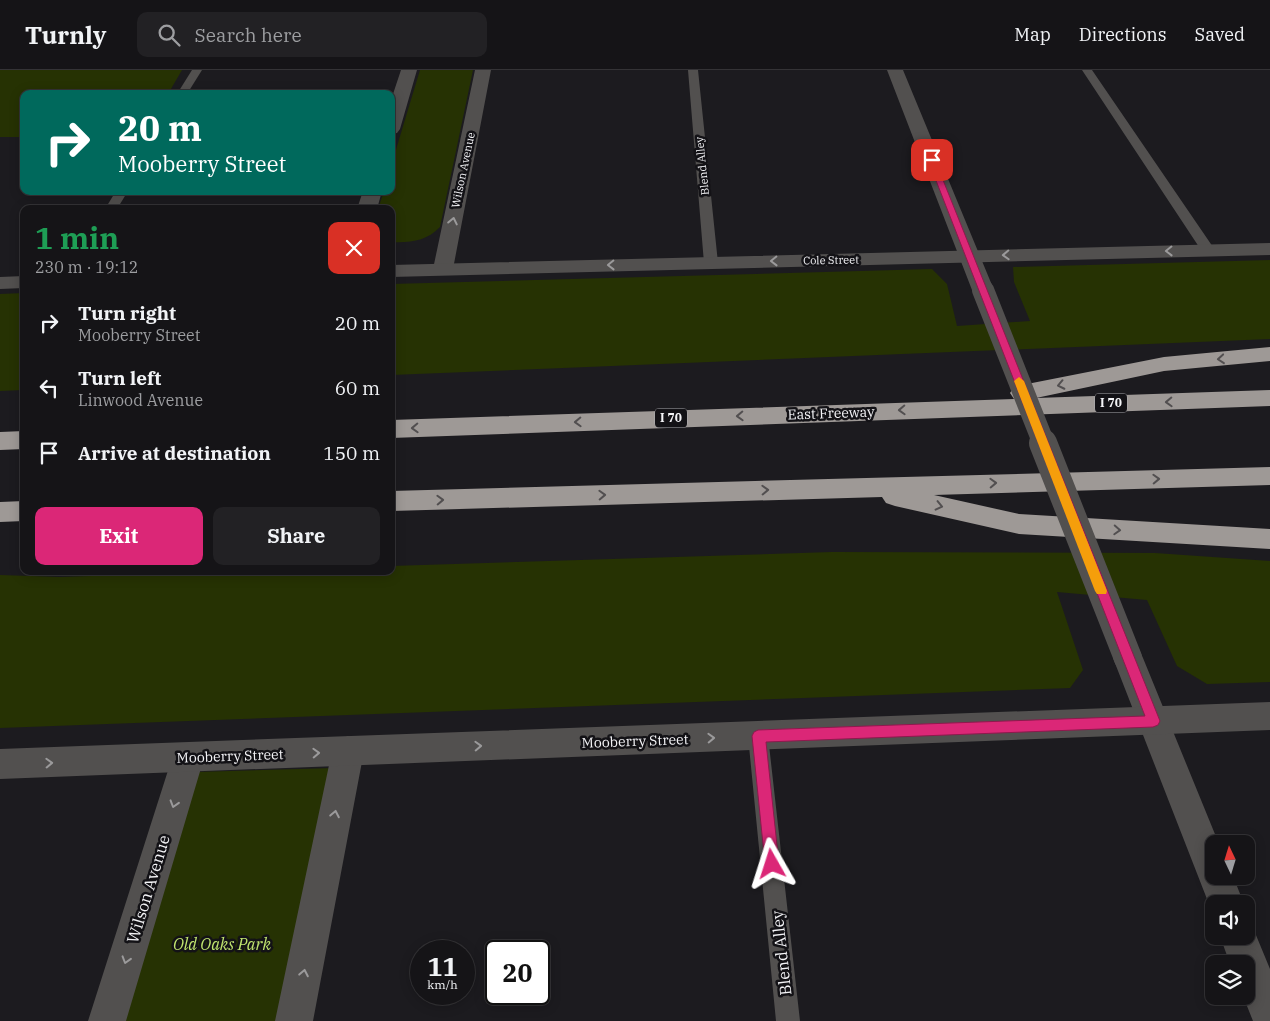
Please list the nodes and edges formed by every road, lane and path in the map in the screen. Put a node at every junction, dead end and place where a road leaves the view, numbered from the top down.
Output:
1 (198, 70) edge
2 (409, 70) edge
3 (483, 70) edge
4 (693, 70) edge
5 (895, 70) edge
6 (1087, 70) edge
7 (185, 90) edge
8 (395, 116) edge
9 (1270, 249) edge
10 (1208, 250) junction
11 (970, 256) junction
12 (711, 262) junction
13 (443, 269) junction
14 (395, 271) edge
15 (20, 282) edge
16 (0, 283) edge
17 (1270, 354) edge
18 (1270, 398) edge
19 (951, 408) junction
20 (395, 429) edge
21 (20, 440) edge
22 (0, 441) edge
23 (1270, 476) edge
24 (857, 488) junction
25 (395, 501) edge
26 (20, 511) edge
27 (0, 512) edge
28 (1270, 539) edge
29 (1270, 716) edge
30 (1153, 721) junction
31 (758, 736) junction
32 (348, 751) junction
33 (188, 758) junction
34 (0, 764) edge
35 (1205, 852) edge
36 (1242, 945) edge
37 (1270, 1016) edge
38 (108, 1021) edge
39 (294, 1021) edge
40 (788, 1021) edge

1 - 7 lane
2 - 8 street
13 -> 3 street, Wilson Avenue
4 - 12 lane, Blend Alley
5 - 11 street
6 - 10 lane
9 - 10 street, Cole Street
10 -> 11 street, Cole Street
11 -> 12 street, Cole Street
11 - 30 street, bridge
12 -> 13 street, Cole Street
13 - 14 street, Cole Street
15 - 16 street
17 -> 19 highway
18 -> 19 highway, East Freeway / I 70
19 -> 20 highway, East Freeway / I 70
21 - 22 highway
24 -> 23 highway
25 -> 24 highway
24 -> 28 highway
26 - 27 highway
29 - 30 street, Mooberry Street
30 - 31 street, Mooberry Street
30 - 35 street
32 -> 31 street, Mooberry Street
31 - 40 lane, Blend Alley
33 -> 32 street, Mooberry Street
39 -> 32 street
34 -> 33 street, Mooberry Street
33 -> 38 street, Wilson Avenue
36 - 37 street

